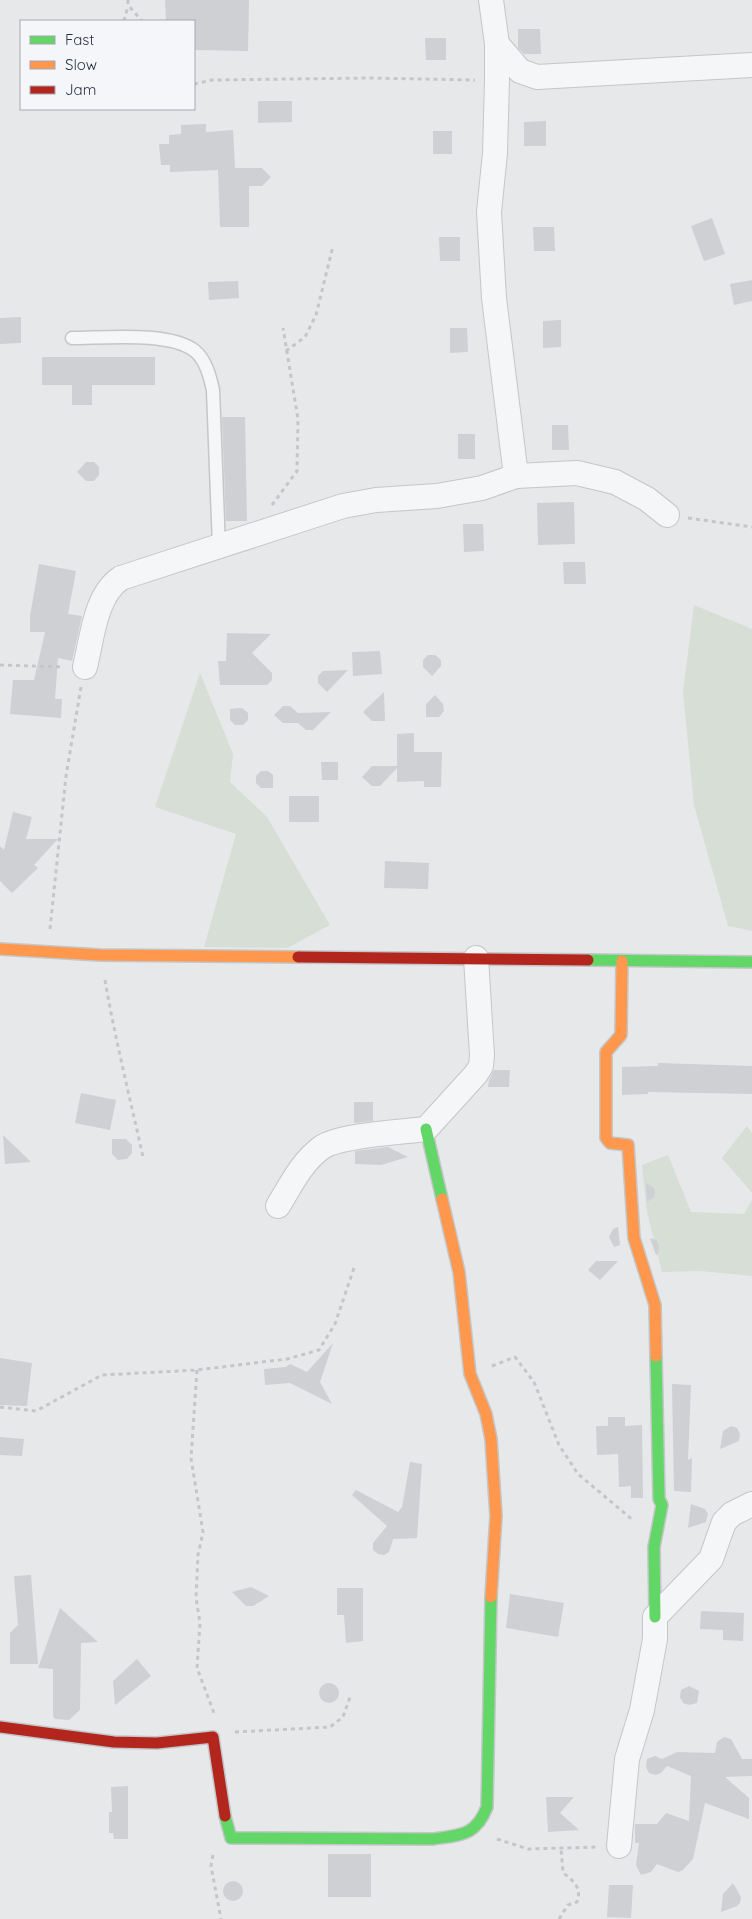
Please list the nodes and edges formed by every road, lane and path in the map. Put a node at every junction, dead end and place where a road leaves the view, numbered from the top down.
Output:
1 (128, 0) edge
2 (491, 0) edge
3 (128, 5) junction
4 (124, 20) edge
5 (141, 20) edge
6 (497, 44) junction
7 (752, 65) edge
8 (497, 80) junction
9 (195, 84) edge
10 (333, 246) dead end
11 (283, 328) dead end
12 (72, 338) dead end
13 (286, 351) junction
14 (516, 476) junction
15 (667, 515) joint
16 (752, 527) edge
17 (253, 536) junction
18 (219, 547) junction
19 (0, 665) edge
20 (85, 667) junction
21 (0, 949) edge
22 (48, 952) junction
23 (100, 954) junction
24 (476, 958) junction
25 (622, 961) junction
26 (752, 962) edge
27 (426, 1129) junction
28 (143, 1157) dead end
29 (278, 1206) dead end
30 (354, 1268) dead end
31 (197, 1370) junction
32 (470, 1374) junction
33 (0, 1407) edge
34 (752, 1504) edge
35 (654, 1547) junction
36 (655, 1617) junction
37 (350, 1697) dead end
38 (0, 1727) edge
39 (217, 1735) junction
40 (472, 1830) junction
41 (231, 1838) junction
42 (619, 1846) joint
43 (561, 1848) junction
44 (221, 1919) edge
45 (559, 1919) edge

1 - 3 path
2 - 6 street
3 - 4 path
3 - 5 path
6 - 7 street
6 - 8 street
8 - 9 path
8 - 14 street
10 - 13 path
11 - 13 path
12 - 18 lane
13 - 17 path
14 - 15 street
14 - 17 street
15 - 16 path
17 - 18 street
18 - 20 street
19 - 20 path
20 - 22 path
21 - 22 street
22 - 23 street
23 - 24 street
23 - 28 path
24 - 25 street
24 - 27 street
25 - 26 street
25 - 35 street
27 - 29 street
27 - 32 street
30 - 31 path
31 - 33 path
31 - 39 path
32 - 35 path
32 - 40 street
34 - 36 street
35 - 36 street
36 - 42 street
37 - 39 path
38 - 39 street
39 - 41 street
40 - 41 street
40 - 43 path
41 - 44 path
42 - 43 path
43 - 45 path

